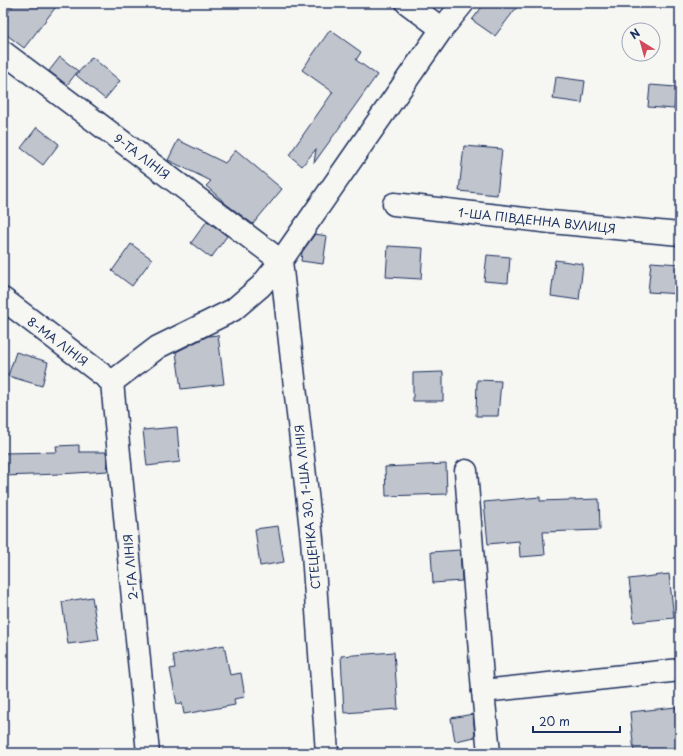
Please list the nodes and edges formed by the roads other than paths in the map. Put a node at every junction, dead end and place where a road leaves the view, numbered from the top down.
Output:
1 (408, 3) edge
2 (463, 3) edge
3 (442, 29) junction
4 (3, 52) edge
5 (394, 204) dead end
6 (680, 234) edge
7 (281, 261) junction
8 (3, 299) edge
9 (112, 382) junction
10 (466, 471) dead end
11 (680, 670) edge
12 (483, 691) junction
13 (148, 753) edge
14 (327, 753) edge
15 (489, 753) edge

1 - 3 street
2 - 3 street
3 - 7 street
4 - 7 street, 9-ТА ЛІНІЯ
5 - 6 street, 1-ША ПІВДЕННА ВУЛИЦЯ
7 - 9 street
7 - 14 street, СТЕЦЕНКА 30, 1-ША ЛІНІЯ
8 - 9 street, 8-МА ЛІНІЯ
9 - 13 street, 2-ГА ЛІНІЯ
10 - 12 street
11 - 12 street
12 - 15 street

